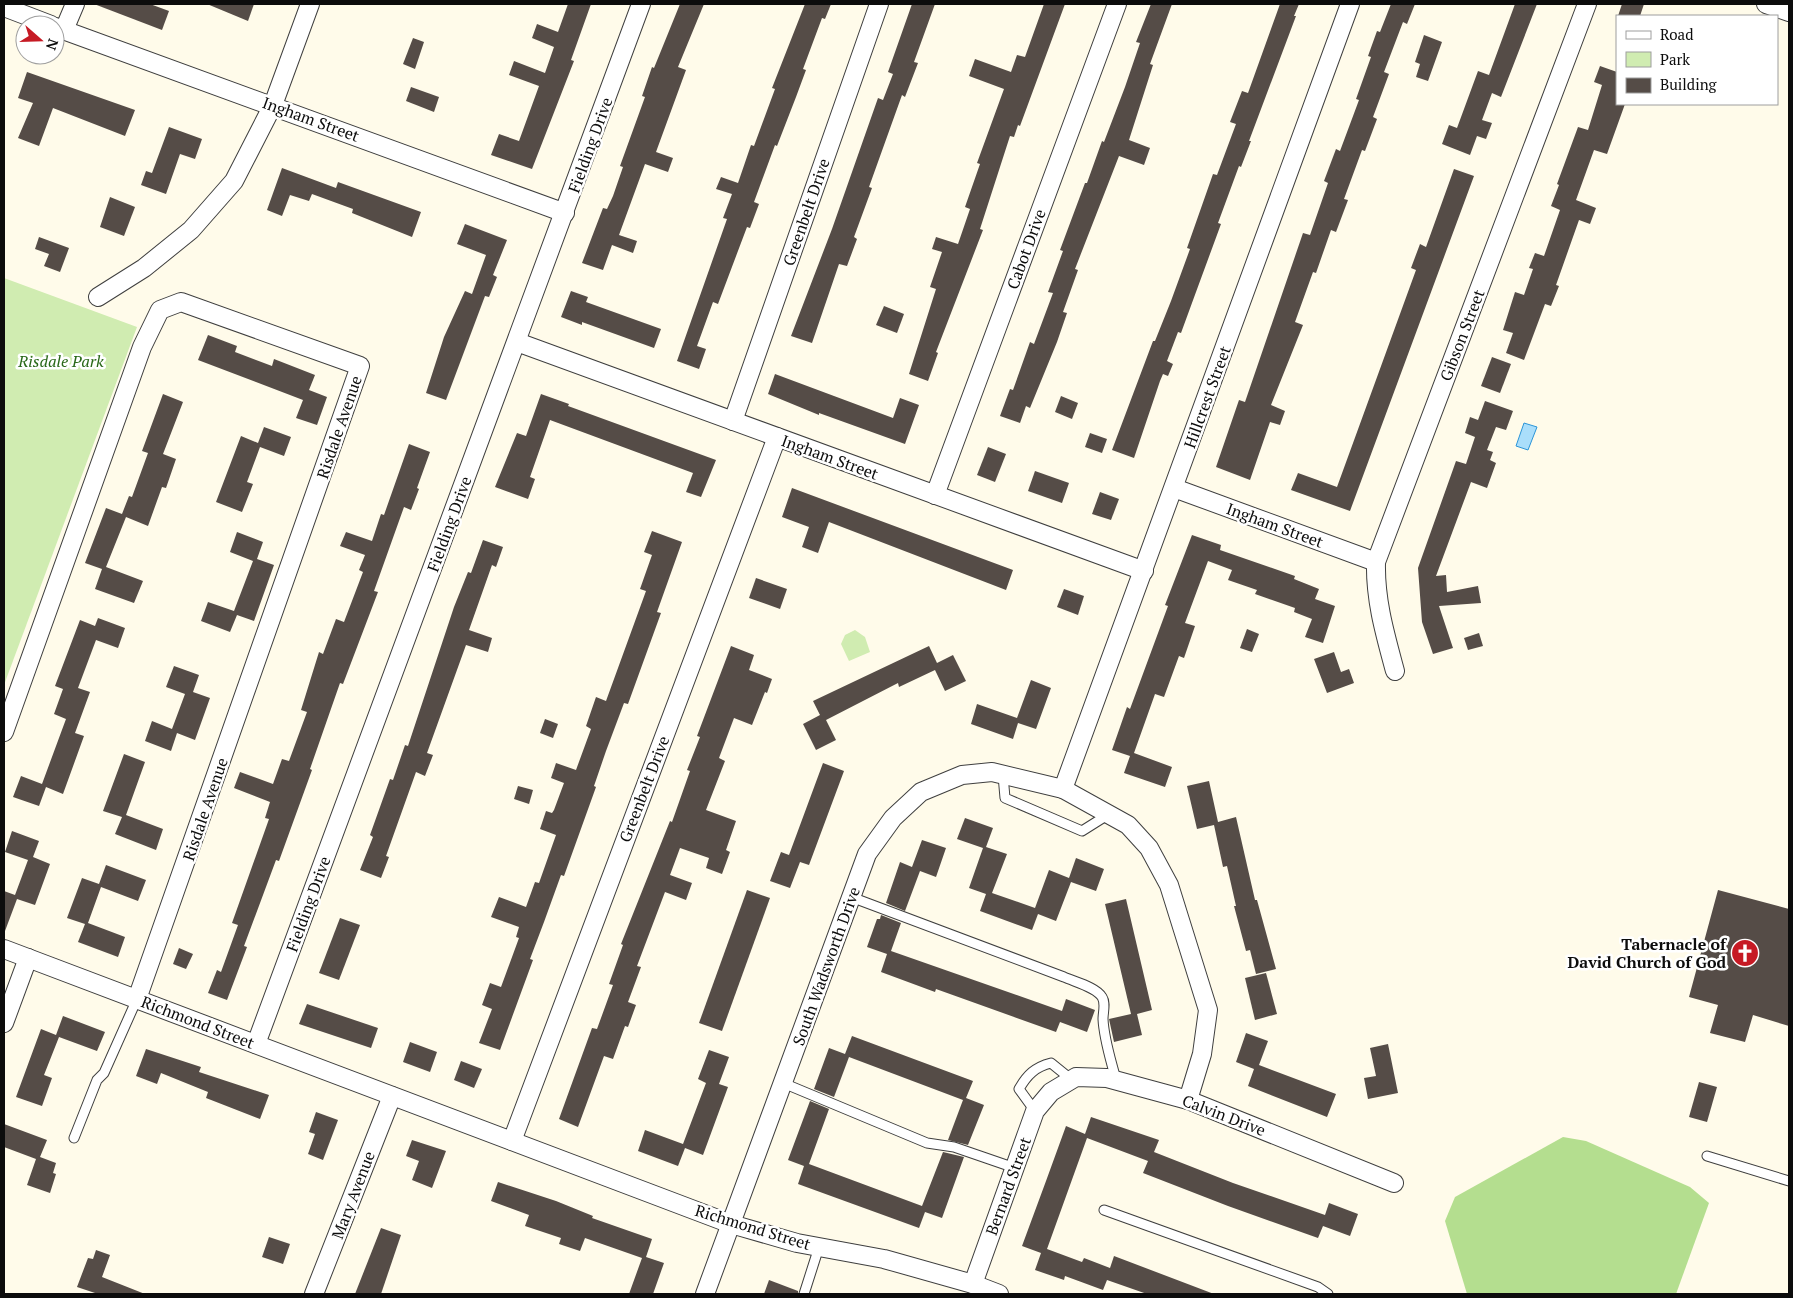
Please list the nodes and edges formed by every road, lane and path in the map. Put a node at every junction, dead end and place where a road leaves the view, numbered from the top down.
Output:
1 (75, 4) edge
2 (310, 4) edge
3 (641, 4) edge
4 (879, 4) edge
5 (1117, 4) edge
6 (1350, 4) edge
7 (1588, 4) edge
8 (1766, 4) edge
9 (4, 7) edge
10 (1789, 12) edge
11 (25, 15) edge
12 (65, 17) edge
13 (65, 30) edge
14 (273, 105) junction
15 (565, 214) junction
16 (98, 297) dead end
17 (517, 342) junction
18 (734, 421) junction
19 (777, 437) junction
20 (1174, 488) junction
21 (934, 495) junction
22 (1376, 562) junction
23 (1144, 571) junction
24 (1395, 671) dead end
25 (4, 732) edge
26 (1003, 775) junction
27 (1063, 789) junction
28 (1109, 814) junction
29 (851, 897) junction
30 (4, 949) edge
31 (28, 958) junction
32 (136, 999) junction
33 (4, 1023) edge
34 (256, 1044) junction
35 (1072, 1080) junction
36 (1116, 1080) junction
37 (783, 1083) junction
38 (1051, 1092) joint
39 (392, 1096) junction
40 (1188, 1100) junction
41 (1035, 1111) junction
42 (74, 1138) dead end
43 (512, 1141) junction
44 (1707, 1156) dead end
45 (1015, 1168) junction
46 (1789, 1181) edge
47 (1394, 1183) dead end
48 (1104, 1210) dead end
49 (731, 1224) junction
50 (819, 1247) junction
51 (973, 1284) junction
52 (314, 1294) edge
53 (705, 1294) edge
54 (804, 1294) edge
55 (999, 1294) edge
56 (1328, 1294) edge

1 - 12 street
2 - 14 street
3 - 15 street, Fielding Drive
4 - 18 street, Greenbelt Drive
5 - 21 street, Cabot Drive
6 - 20 street, Hillcrest Street
7 - 22 street, Gibson Street
8 - 10 street
9 - 11 street, Ingham Street
13 - 14 street, Ingham Street
14 - 15 street, Ingham Street
14 - 16 street
15 - 17 street, Fielding Drive
17 - 18 street, Ingham Street
17 - 34 street, Fielding Drive
18 - 19 street, Ingham Street
19 - 21 street, Ingham Street
19 - 43 street, Greenbelt Drive
20 - 22 street, Ingham Street
20 - 23 street, Hillcrest Street
21 - 23 street, Ingham Street
22 - 24 street, Gibson Street
23 - 27 street, Hillcrest Street
25 - 32 street, Risdale Avenue
26 - 27 street, South Wadsworth Drive
26 - 28 lane
26 - 29 street, South Wadsworth Drive
27 - 28 street, South Wadsworth Drive
28 - 40 street, South Wadsworth Drive
29 - 36 lane
29 - 37 street, South Wadsworth Drive
30 - 31 street, Richmond Street
31 - 32 street, Richmond Street
31 - 33 street
32 - 34 street, Richmond Street
32 - 42 lane
34 - 39 street, Richmond Street
35 - 36 street, Calvin Drive
35 - 38 street, Calvin Drive
35 - 41 lane
36 - 40 street, Calvin Drive
37 - 45 lane
37 - 49 street, South Wadsworth Drive
38 - 41 street, Bernard Street
39 - 43 street, Richmond Street
39 - 52 street, Mary Avenue
40 - 47 street, Calvin Drive
41 - 45 street, Bernard Street
43 - 49 street, Richmond Street
44 - 46 lane
45 - 51 street, Bernard Street
48 - 56 lane
49 - 50 street, Richmond Street
49 - 53 street, South Wadsworth Drive
50 - 51 street, Richmond Street
50 - 54 lane
51 - 55 street, Richmond Street

